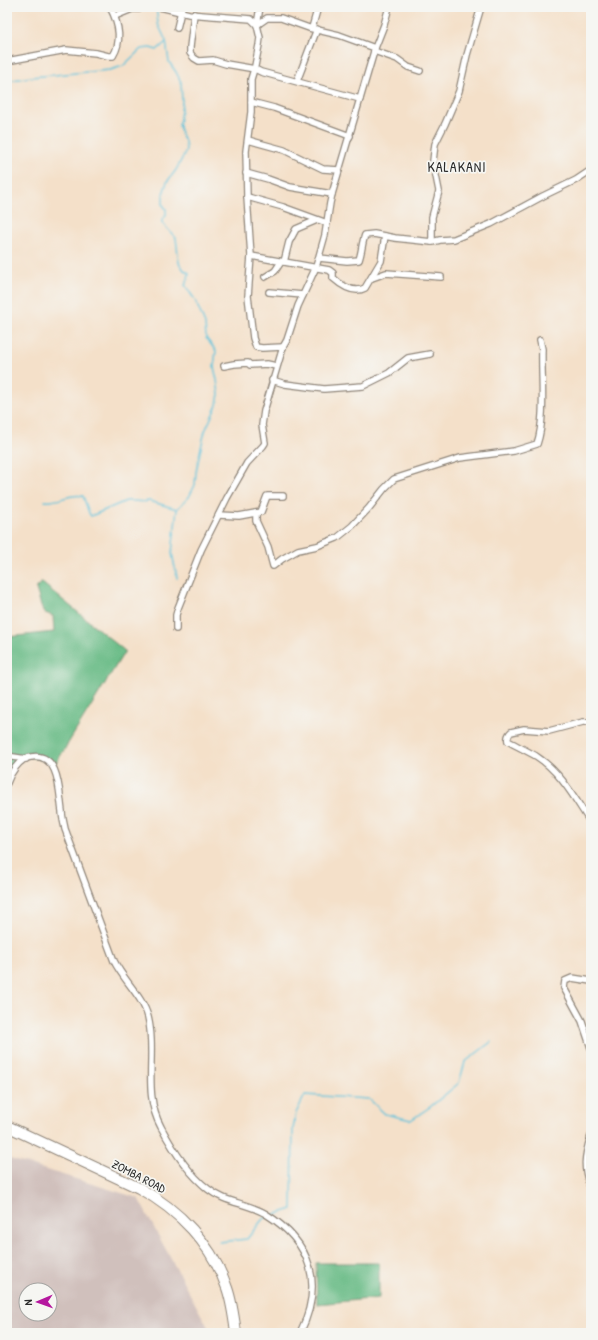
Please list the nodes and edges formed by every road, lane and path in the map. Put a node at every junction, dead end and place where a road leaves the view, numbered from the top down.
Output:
1 (110, 7) edge
2 (142, 7) edge
3 (160, 7) edge
4 (260, 7) edge
5 (318, 7) edge
6 (389, 7) edge
7 (481, 7) edge
8 (182, 10) edge
9 (194, 14) junction
10 (114, 16) junction
11 (257, 26) junction
12 (178, 28) dead end
13 (314, 29) junction
14 (374, 50) junction
15 (7, 61) edge
16 (255, 69) junction
17 (420, 71) dead end
18 (297, 82) junction
19 (360, 99) junction
20 (251, 102) junction
21 (350, 136) junction
22 (248, 140) junction
23 (339, 170) junction
24 (591, 170) edge
25 (246, 173) junction
26 (332, 194) junction
27 (247, 197) junction
28 (317, 220) junction
29 (327, 223) junction
30 (384, 236) junction
31 (432, 242) junction
32 (251, 256) junction
33 (319, 258) junction
34 (282, 262) junction
35 (316, 267) junction
36 (265, 277) dead end
37 (441, 277) dead end
38 (372, 278) junction
39 (270, 292) dead end
40 (303, 295) junction
41 (540, 340) dead end
42 (283, 347) junction
43 (430, 354) dead end
44 (224, 366) dead end
45 (276, 366) junction
46 (272, 380) junction
47 (283, 496) dead end
48 (256, 513) junction
49 (218, 515) junction
50 (176, 629) dead end
51 (591, 722) edge
52 (7, 756) edge
53 (26, 758) junction
54 (7, 783) edge
55 (591, 823) edge
56 (591, 981) edge
57 (591, 1048) edge
58 (7, 1126) edge
59 (591, 1136) edge
60 (591, 1189) edge
61 (236, 1333) edge
62 (300, 1333) edge

1 - 10 street
2 - 10 street
3 - 8 street
4 - 11 street
5 - 13 street
6 - 14 street
7 - 31 street
8 - 9 street
8 - 12 street
9 - 11 street
9 - 16 street
10 - 15 street
11 - 13 street
11 - 16 street
13 - 14 street
13 - 18 street
14 - 17 street
14 - 19 street
16 - 18 street
16 - 20 street
18 - 19 street
19 - 21 street
20 - 21 street
20 - 22 street
21 - 23 street
22 - 23 street
22 - 25 street
23 - 26 street
24 - 31 street
25 - 26 street
25 - 27 street
26 - 29 street
27 - 28 street
27 - 32 street
28 - 29 street
28 - 34 street
29 - 33 street
30 - 31 street
30 - 33 street
30 - 38 street
32 - 34 street
32 - 42 street
33 - 35 street
34 - 35 street
34 - 36 street
35 - 38 street
35 - 40 street
37 - 38 street
39 - 40 street
40 - 42 street
41 - 48 street
42 - 45 street
43 - 46 street
44 - 45 street
45 - 46 street
46 - 49 street
47 - 48 street
48 - 49 street
49 - 50 street
51 - 55 street
52 - 53 street
53 - 54 street
53 - 62 street
56 - 57 street
58 - 61 highway, ZOMBA ROAD
59 - 60 street

